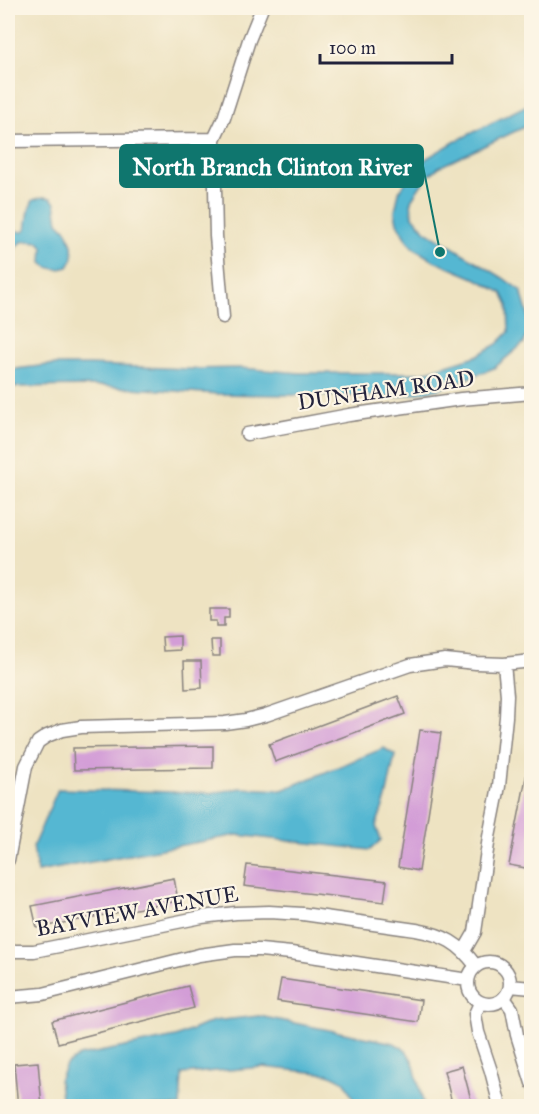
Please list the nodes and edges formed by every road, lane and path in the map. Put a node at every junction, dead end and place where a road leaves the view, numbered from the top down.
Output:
1 (262, 8) edge
2 (214, 139) junction
3 (8, 141) edge
4 (223, 317) dead end
5 (531, 393) edge
6 (247, 434) dead end
7 (531, 661) edge
8 (504, 663) junction
9 (8, 860) edge
10 (8, 951) edge
11 (464, 951) junction
12 (477, 966) junction
13 (468, 980) junction
14 (510, 986) junction
15 (531, 988) edge
16 (8, 997) edge
17 (504, 998) junction
18 (480, 1003) junction
19 (531, 1083) edge
20 (500, 1107) edge

1 - 2 street
2 - 3 street
2 - 4 street
5 - 6 street, DUNHAM ROAD
7 - 8 street
8 - 9 street
8 - 11 street
10 - 11 street, BAYVIEW AVENUE
11 - 12 street, BAYVIEW AVENUE
12 - 13 street
12 - 14 street
13 - 16 street
13 - 18 street
14 - 15 street
14 - 17 street
17 - 18 street
17 - 19 street
18 - 20 street

